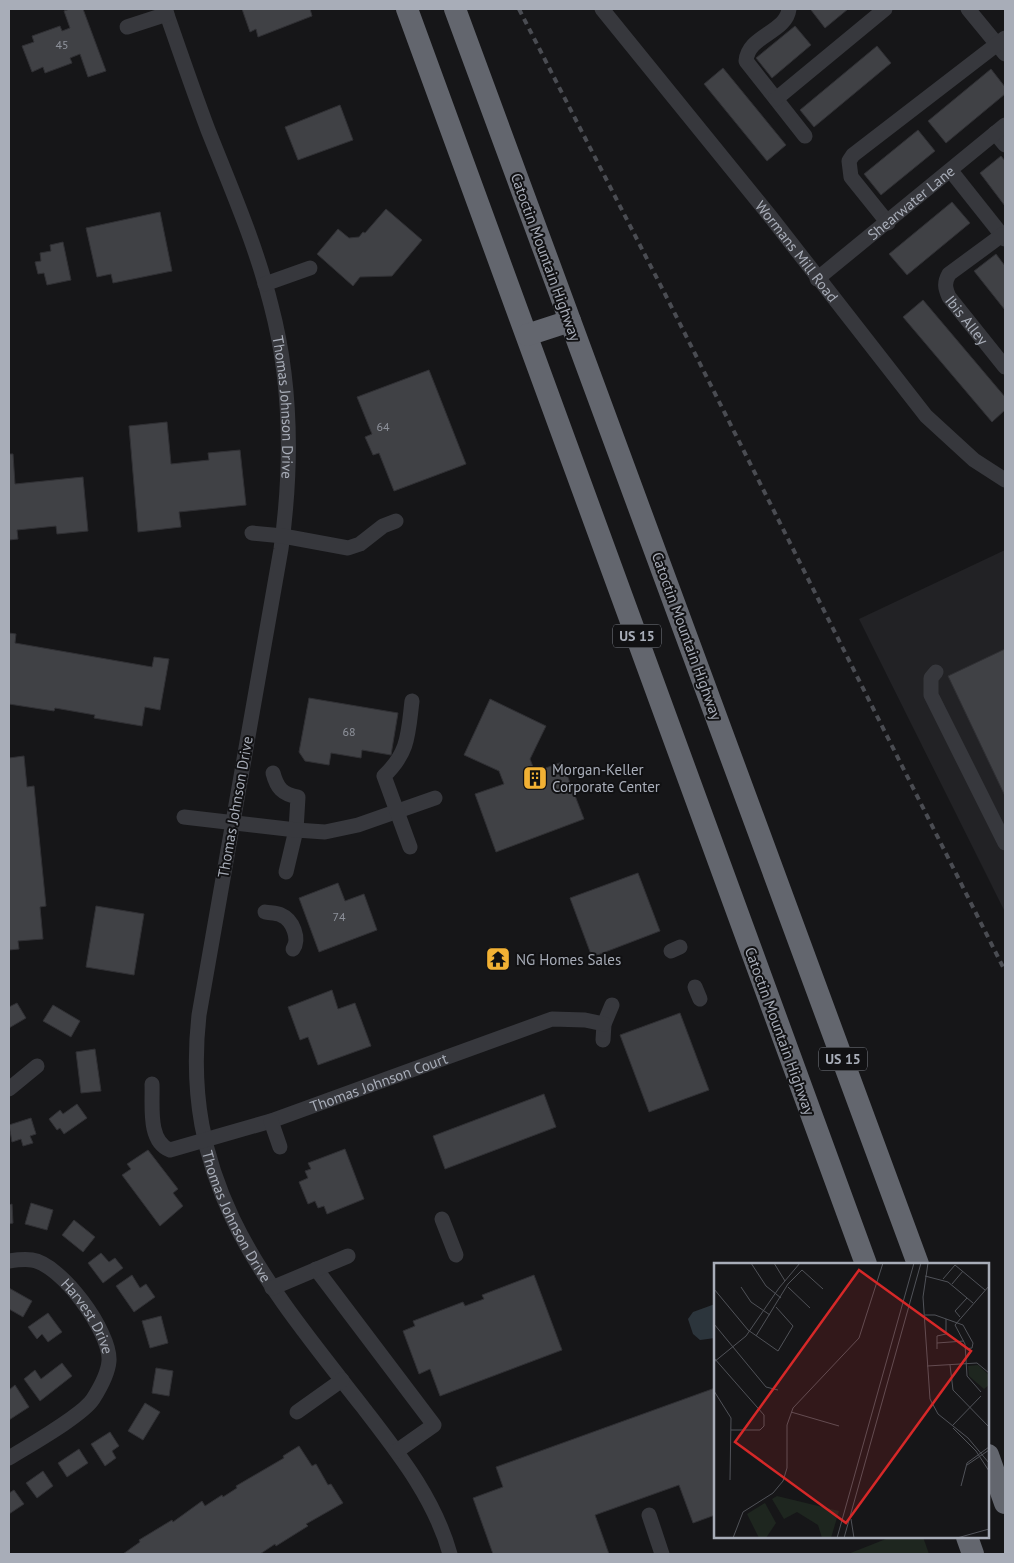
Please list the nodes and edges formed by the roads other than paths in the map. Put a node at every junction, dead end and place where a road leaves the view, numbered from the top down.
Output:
1 (407, 9) edge
2 (454, 9) edge
3 (602, 9) edge
4 (789, 9) edge
5 (885, 9) edge
6 (166, 11) edge
7 (973, 11) edge
8 (128, 27) dead end
9 (1003, 46) edge
10 (776, 99) junction
11 (1000, 129) edge
12 (805, 136) dead end
13 (1005, 145) edge
14 (951, 171) junction
15 (888, 223) junction
16 (1004, 237) edge
17 (310, 268) dead end
18 (817, 279) junction
19 (265, 284) junction
20 (570, 321) junction
21 (527, 335) junction
22 (1005, 367) edge
23 (1005, 480) edge
24 (396, 521) dead end
25 (252, 533) dead end
26 (283, 536) junction
27 (936, 672) dead end
28 (412, 702) dead end
29 (273, 773) dead end
30 (435, 798) dead end
31 (396, 811) junction
32 (184, 817) dead end
33 (232, 821) junction
34 (296, 830) junction
35 (1005, 843) edge
36 (410, 847) dead end
37 (286, 872) dead end
38 (265, 912) dead end
39 (293, 949) dead end
40 (612, 1005) dead end
41 (604, 1024) junction
42 (603, 1040) dead end
43 (37, 1066) dead end
44 (152, 1084) dead end
45 (9, 1089) edge
46 (271, 1121) junction
47 (206, 1140) junction
48 (280, 1147) dead end
49 (442, 1219) dead end
50 (456, 1255) dead end
51 (348, 1256) dead end
52 (9, 1261) edge
53 (866, 1263) edge
54 (918, 1263) edge
55 (316, 1269) junction
56 (272, 1288) junction
57 (342, 1380) junction
58 (297, 1412) dead end
59 (397, 1451) junction
60 (989, 1457) edge
61 (9, 1458) edge
62 (989, 1458) edge
63 (1005, 1481) edge
64 (1005, 1504) edge
65 (649, 1515) dead end
66 (966, 1538) edge
67 (450, 1554) edge
68 (662, 1554) edge
69 (973, 1554) edge

1 - 21 highway, Catoctin Mountain Highway / US 15
2 - 20 highway, Catoctin Mountain Highway / US 15
3 - 18 street, Wormans Mill Road
4 - 10 street
5 - 10 street
6 - 8 street
6 - 19 street, Thomas Johnson Drive
7 - 9 street
9 - 15 street
10 - 12 street
11 - 13 street
11 - 14 street, Shearwater Lane
14 - 15 street, Shearwater Lane
14 - 16 street
15 - 18 street, Shearwater Lane
16 - 22 street, Ibis Alley
17 - 19 street
18 - 23 street, Wormans Mill Road
19 - 26 street, Thomas Johnson Drive
20 - 21 highway
20 - 54 highway, Catoctin Mountain Highway / US 15
21 - 53 highway, Catoctin Mountain Highway / US 15
24 - 26 street
25 - 26 street
26 - 33 street, Thomas Johnson Drive
27 - 35 street
28 - 31 street
29 - 34 street
30 - 31 street
31 - 34 street
31 - 36 street
32 - 33 street
33 - 34 street
33 - 47 street, Thomas Johnson Drive
34 - 37 street
38 - 39 street
40 - 41 street
41 - 42 street
41 - 46 street, Thomas Johnson Court
43 - 45 street
44 - 47 street, Thomas Johnson Court
46 - 47 street, Thomas Johnson Court
46 - 48 street
47 - 56 street, Thomas Johnson Drive
49 - 50 street
51 - 55 street
52 - 61 street, Harvest Drive
55 - 56 street
55 - 59 street
56 - 57 street, Thomas Johnson Drive
57 - 58 street
57 - 59 street, Thomas Johnson Drive
59 - 67 street, Thomas Johnson Drive
60 - 63 highway
62 - 64 highway
65 - 68 street
66 - 69 highway

